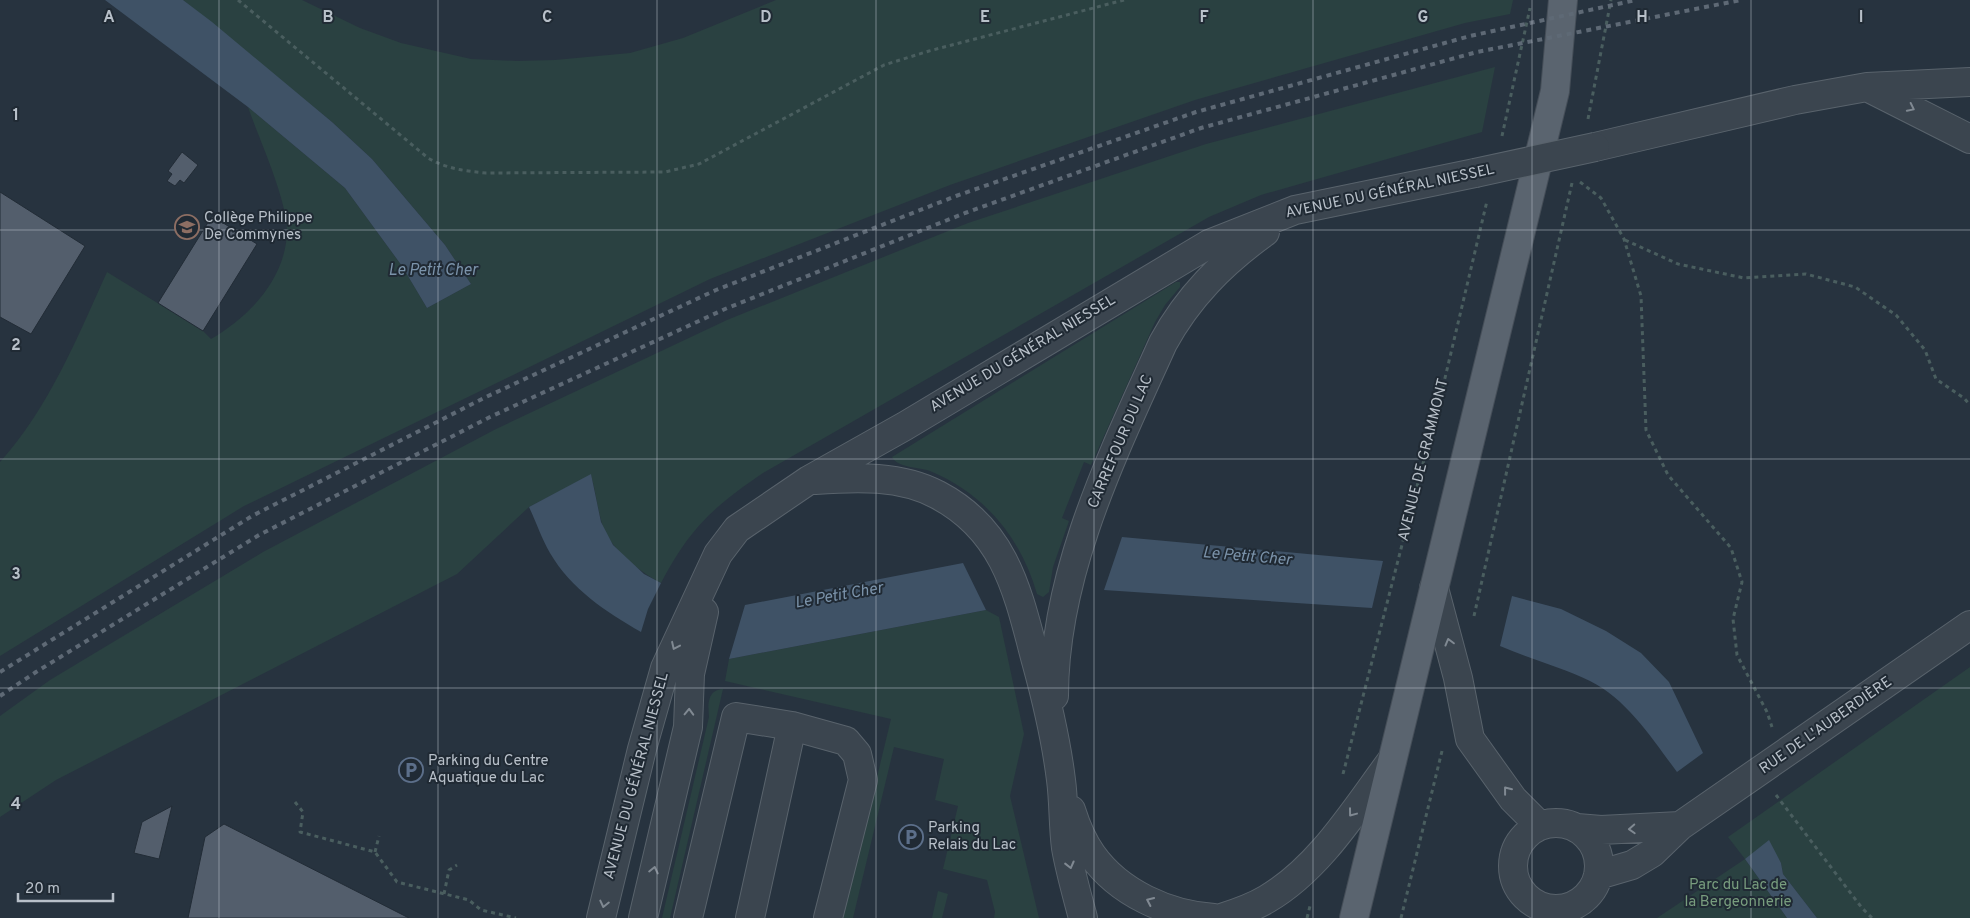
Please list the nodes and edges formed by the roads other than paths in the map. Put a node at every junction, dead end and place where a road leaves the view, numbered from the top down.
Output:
1 (1563, 0) edge
2 (1583, 0) edge
3 (1970, 82) edge
4 (1867, 87) junction
5 (1555, 91) junction
6 (1970, 139) edge
7 (1295, 210) junction
8 (809, 480) junction
9 (718, 554) junction
10 (1434, 588) junction
11 (1970, 624) edge
12 (792, 726) junction
13 (1054, 727) junction
14 (1392, 760) junction
15 (1062, 782) junction
16 (1540, 826) junction
17 (1680, 826) junction
18 (1578, 828) junction
19 (1598, 875) junction
20 (1528, 911) edge
21 (601, 918) edge
22 (643, 918) edge
23 (688, 918) edge
24 (750, 918) edge
25 (828, 918) edge
26 (1083, 918) edge
27 (1214, 918) edge
28 (1221, 918) edge
29 (1354, 918) edge

1 - 5 main road
2 - 5 main road
3 - 4 street, AVENUE DU GÉNÉRAL NIESSEL
4 -> 6 street
4 - 7 street, AVENUE DU GÉNÉRAL NIESSEL, bridge
5 - 10 main road
7 - 8 street, AVENUE DU GÉNÉRAL NIESSEL
7 - 13 street, CARREFOUR DU LAC
8 - 9 street, AVENUE DU GÉNÉRAL NIESSEL
8 - 13 street, CARREFOUR DU LAC
9 -> 21 street, AVENUE DU GÉNÉRAL NIESSEL
22 -> 9 street, AVENUE DU GÉNÉRAL NIESSEL
10 - 14 main road
16 -> 10 street
11 - 17 street, RUE DE L'AUBERDIÈRE
12 - 23 street
12 - 24 street
12 - 25 street
13 - 15 street, CARREFOUR DU LAC
14 -> 28 street
14 - 29 main road
15 -> 26 street, CARREFOUR DU LAC
27 -> 15 street, CARREFOUR DU LAC
16 - 18 street
16 - 20 street
17 -> 18 street
17 - 19 street, RUE DE L'AUBERDIÈRE
18 - 19 street
19 - 20 street

